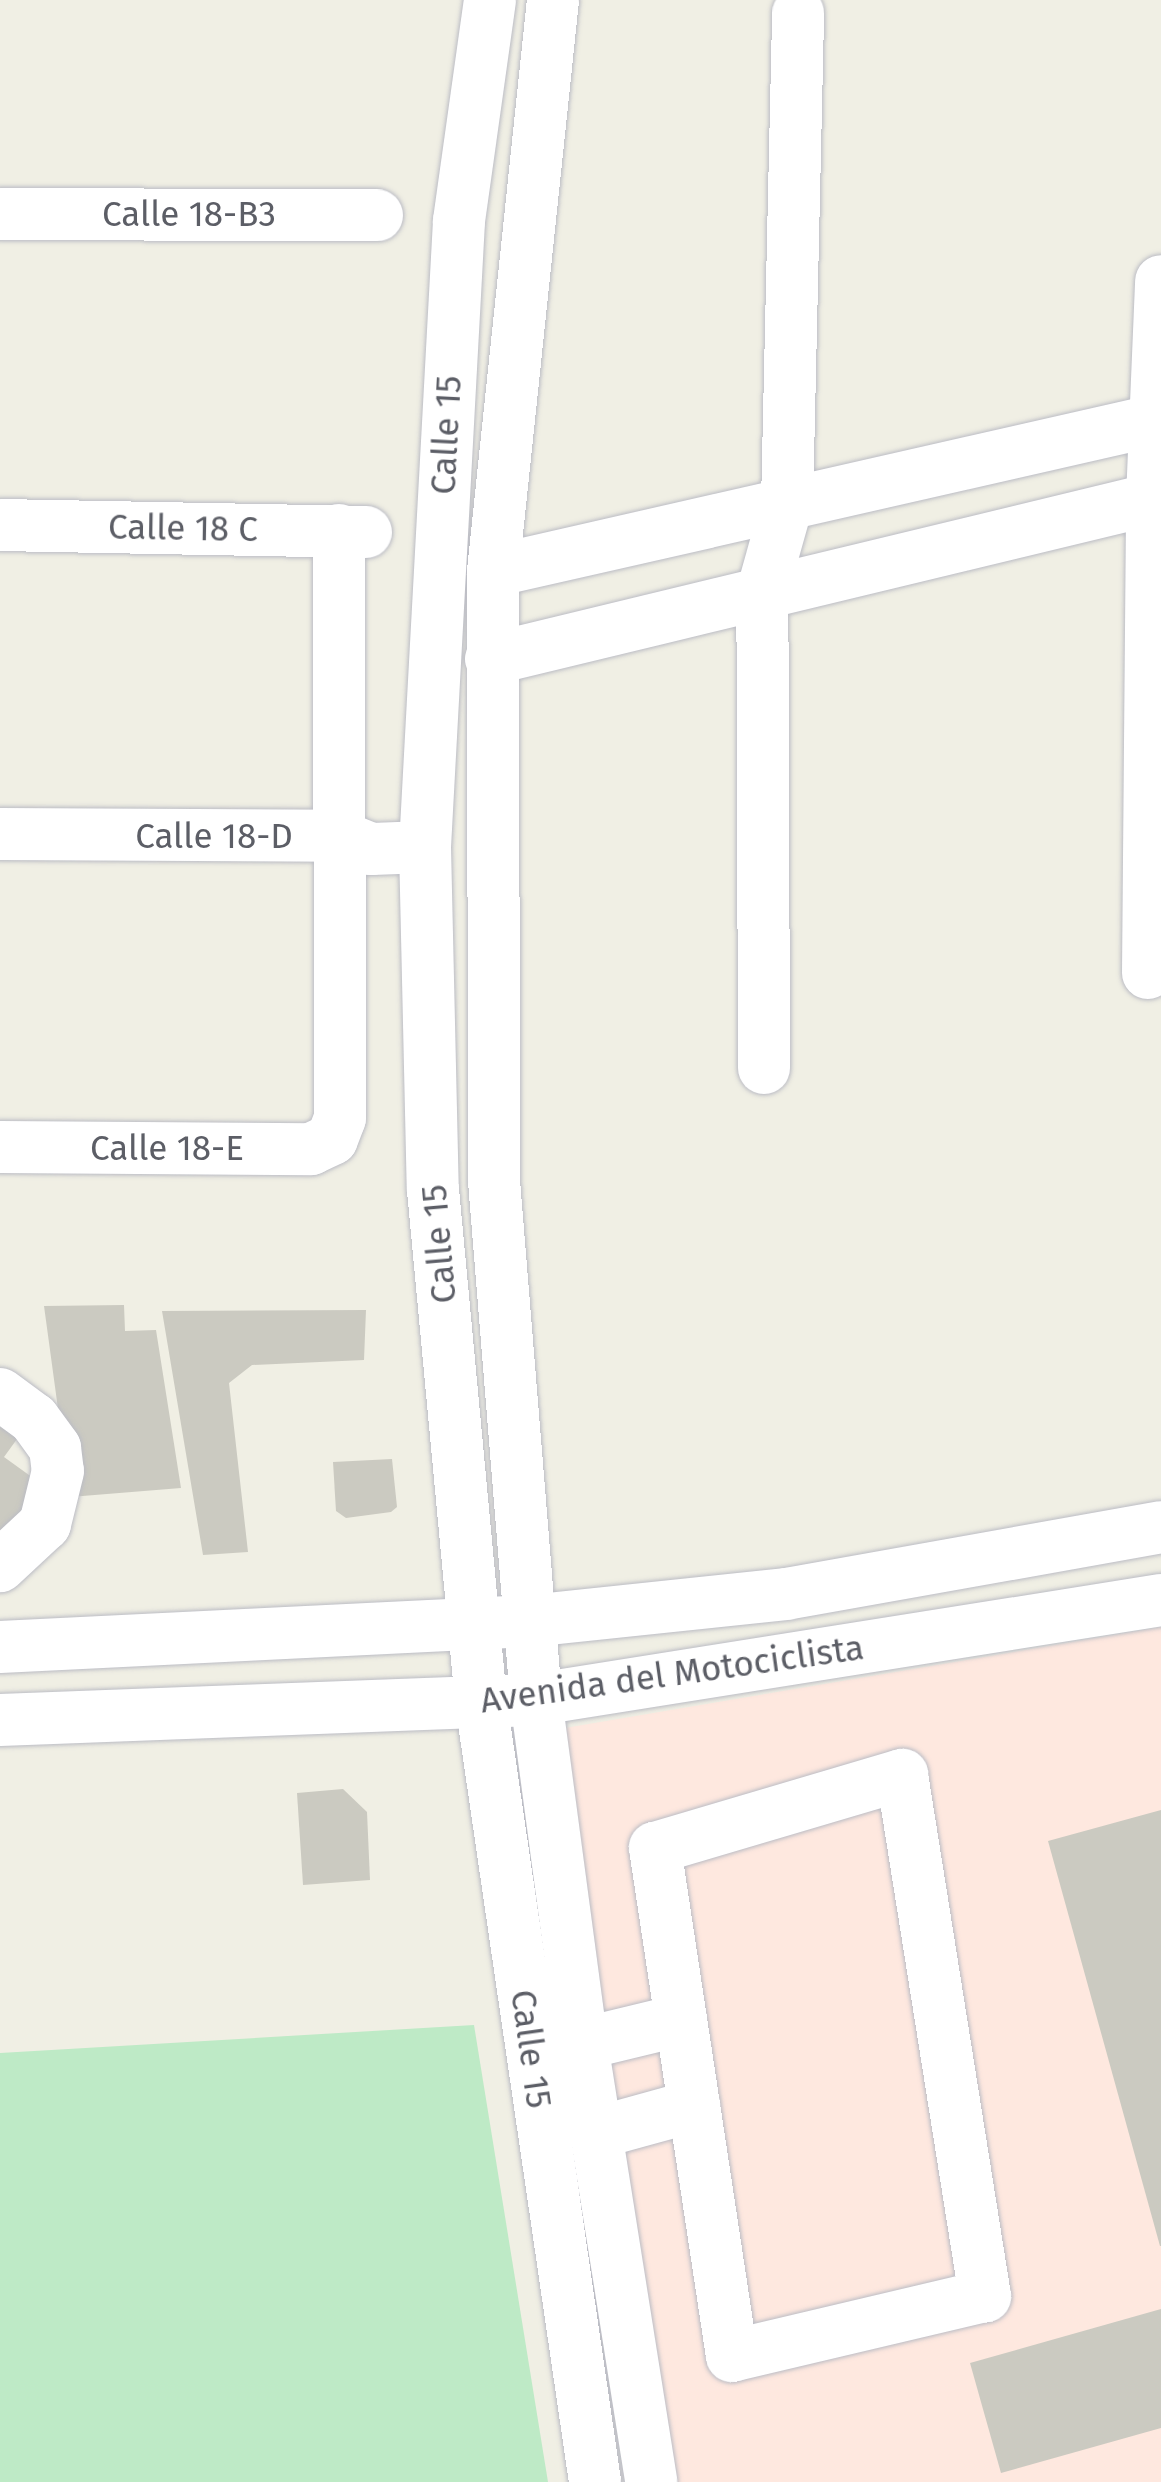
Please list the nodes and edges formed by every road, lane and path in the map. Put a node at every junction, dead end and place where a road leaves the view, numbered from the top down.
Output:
1 (490, 0) edge
2 (554, 0) edge
3 (798, 13) dead end
4 (0, 214) edge
5 (377, 214) dead end
6 (1161, 281) edge
7 (1158, 420) edge
8 (1156, 498) edge
9 (787, 504) junction
10 (0, 525) edge
11 (493, 571) junction
12 (762, 593) junction
13 (492, 659) junction
14 (0, 834) edge
15 (339, 836) junction
16 (425, 848) junction
17 (1148, 973) dead end
18 (764, 1068) dead end
19 (0, 1147) edge
20 (0, 1394) edge
21 (1161, 1528) edge
22 (0, 1566) edge
23 (1161, 1600) edge
24 (530, 1622) junction
25 (475, 1624) junction
26 (0, 1646) edge
27 (536, 1699) junction
28 (481, 1702) junction
29 (0, 1720) edge
30 (681, 2020) junction
31 (582, 2044) junction
32 (694, 2106) junction
33 (596, 2132) junction
34 (573, 2339) junction
35 (628, 2339) junction
36 (595, 2482) edge
37 (651, 2482) edge

1 - 16 street, Calle 15
2 - 11 street, Calle 15
3 - 9 street
4 - 5 street, Calle 18-B3
6 - 7 street
7 - 8 street
7 - 9 street
8 - 12 street
8 - 17 street
9 - 11 street
9 - 12 street
10 - 15 street, Calle 18 C
11 - 13 street, Calle 15
12 - 13 street
12 - 18 street
13 - 24 street, Calle 15
14 - 15 street, Calle 18-D
15 - 16 street, Calle 18-D
15 - 19 street, Calle 18-E
16 - 25 street, Calle 15
20 - 22 street
21 - 24 street, Avenida del Motociclista
23 - 27 street, Avenida del Motociclista
24 - 25 street, Avenida del Motociclista
24 - 27 street, Calle 15
25 - 26 street, Avenida del Motociclista
25 - 28 street, Calle 15
27 - 28 street, Avenida del Motociclista
27 - 31 street, Calle 15
28 - 29 street, Avenida del Motociclista
28 - 34 street, Calle 15
30 - 31 street
30 - 32 street
30 - 32 street
31 - 33 street, Calle 15
32 - 33 street
33 - 35 street, Calle 15
34 - 35 street
34 - 36 street, Calle 15
35 - 37 street, Calle 15

